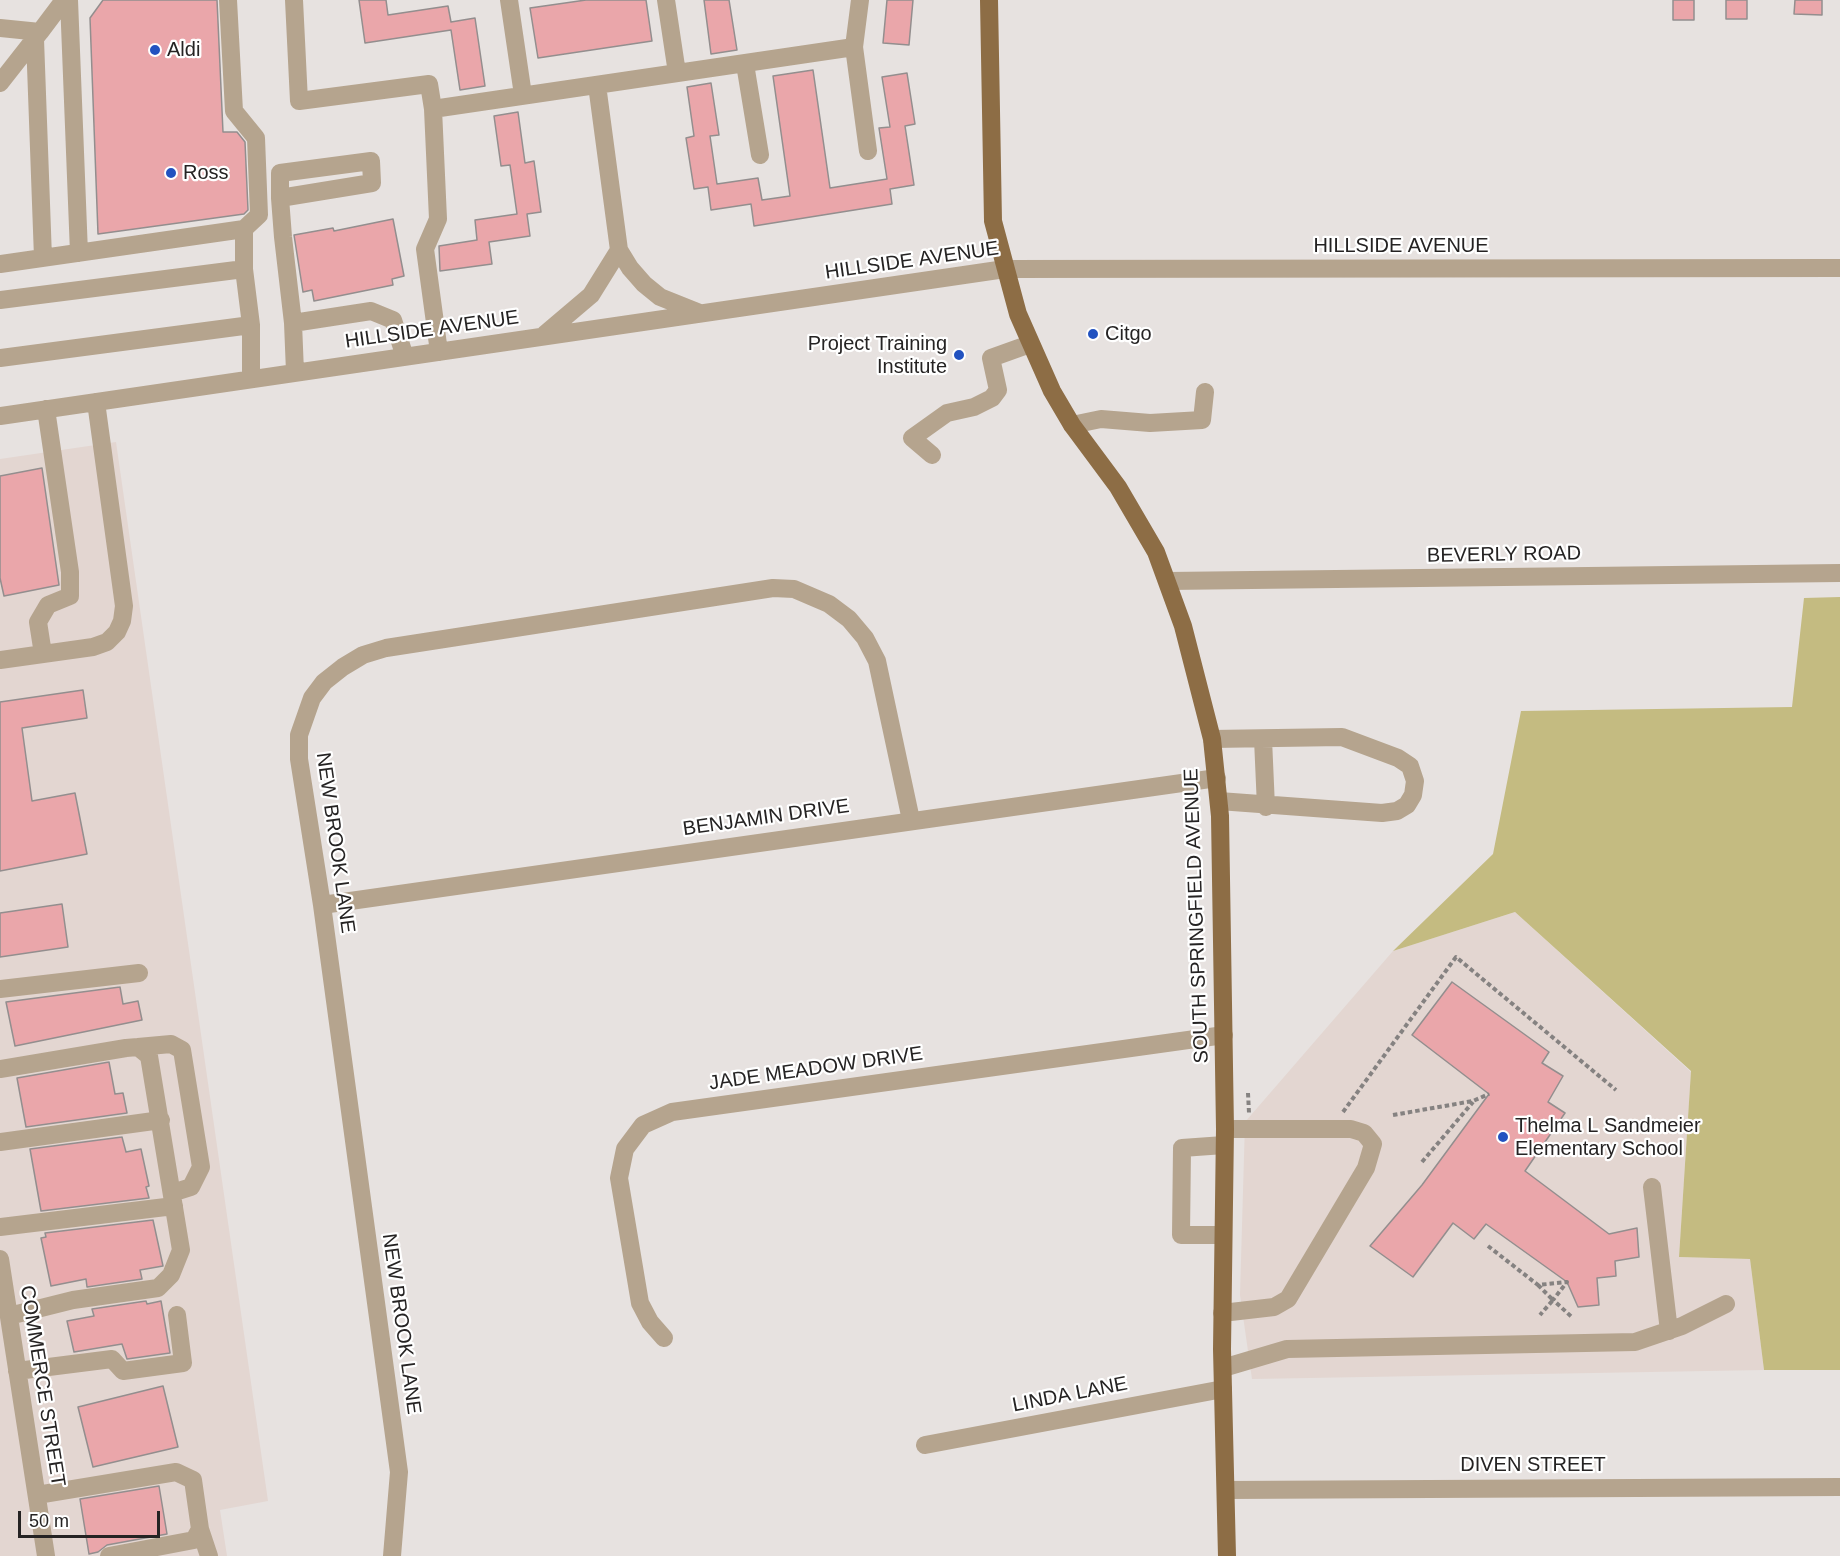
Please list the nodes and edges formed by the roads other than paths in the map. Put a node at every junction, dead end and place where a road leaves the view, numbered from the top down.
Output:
1 (64, 0) edge
2 (69, 0) edge
3 (228, 0) edge
4 (294, 0) edge
5 (508, 0) edge
6 (666, 0) edge
7 (860, 0) edge
8 (988, 0) edge
9 (0, 28) edge
10 (38, 35) junction
11 (854, 47) junction
12 (745, 64) junction
13 (677, 73) junction
14 (0, 83) edge
15 (597, 85) junction
16 (523, 95) junction
17 (433, 109) junction
18 (868, 151) dead end
19 (760, 155) dead end
20 (280, 198) junction
21 (244, 230) junction
22 (620, 250) junction
23 (79, 253) junction
24 (43, 258) junction
25 (0, 264) edge
26 (1840, 268) edge
27 (244, 269) junction
28 (1005, 269) junction
29 (0, 300) edge
30 (702, 314) junction
31 (293, 323) junction
32 (251, 325) junction
33 (541, 337) junction
34 (1030, 344) junction
35 (439, 351) junction
36 (405, 357) junction
37 (0, 358) edge
38 (295, 372) junction
39 (251, 379) junction
40 (1205, 392) dead end
41 (96, 402) junction
42 (46, 409) junction
43 (0, 416) edge
44 (1072, 424) junction
45 (932, 455) dead end
46 (1840, 573) edge
47 (1168, 581) junction
48 (43, 654) junction
49 (0, 660) edge
50 (1263, 738) junction
51 (1212, 739) junction
52 (1217, 778) junction
53 (1219, 801) junction
54 (1266, 807) junction
55 (911, 820) junction
56 (322, 905) junction
57 (139, 973) dead end
58 (0, 989) edge
59 (1224, 1035) junction
60 (138, 1047) junction
61 (0, 1069) edge
62 (161, 1120) junction
63 (1225, 1137) junction
64 (0, 1142) edge
65 (1652, 1187) dead end
66 (173, 1199) junction
67 (0, 1227) edge
68 (1223, 1235) junction
69 (0, 1259) edge
70 (2, 1284) edge
71 (1726, 1304) dead end
72 (1222, 1313) junction
73 (177, 1315) dead end
74 (9, 1316) junction
75 (1669, 1330) junction
76 (664, 1338) dead end
77 (1223, 1368) junction
78 (17, 1371) junction
79 (1223, 1389) junction
80 (925, 1445) dead end
81 (1840, 1487) edge
82 (1226, 1490) junction
83 (37, 1495) junction
84 (200, 1529) junction
85 (46, 1556) edge
86 (110, 1556) edge
87 (209, 1556) edge
88 (392, 1556) edge
89 (1227, 1556) edge

1 - 10 street
2 - 23 street
3 - 21 street
4 - 17 street
5 - 16 street
6 - 13 street
7 - 11 street
8 - 28 main road, SOUTH SPRINGFIELD AVENUE
9 - 10 street
10 - 14 street
10 - 24 street
11 - 12 street
11 - 18 street
12 - 13 street
12 - 19 street
13 - 15 street
15 - 16 street
15 - 22 street
16 - 17 street
17 - 35 street
20 - 20 street
20 - 31 street
21 - 23 street
21 - 27 street
22 - 30 street
22 - 33 street
23 - 24 street
24 - 25 street
26 - 28 street, HILLSIDE AVENUE
27 - 29 street
27 - 32 street
28 - 30 street, HILLSIDE AVENUE
28 - 34 main road, SOUTH SPRINGFIELD AVENUE
30 - 33 street, HILLSIDE AVENUE
31 - 36 street
31 - 38 street
32 - 37 street
32 - 39 street
33 - 35 street, HILLSIDE AVENUE
34 - 44 main road, SOUTH SPRINGFIELD AVENUE
34 - 45 street
35 - 36 street, HILLSIDE AVENUE
36 - 38 street, HILLSIDE AVENUE
38 - 39 street, HILLSIDE AVENUE
39 - 41 street, HILLSIDE AVENUE
40 - 44 street
41 - 42 street, HILLSIDE AVENUE
41 - 48 street
42 - 43 street, HILLSIDE AVENUE
42 - 48 street
44 - 47 main road, SOUTH SPRINGFIELD AVENUE
46 - 47 street, BEVERLY ROAD
47 - 51 main road, SOUTH SPRINGFIELD AVENUE
48 - 49 street
50 - 51 street
50 - 54 street
50 - 54 street
51 - 52 main road, SOUTH SPRINGFIELD AVENUE
52 - 53 main road, SOUTH SPRINGFIELD AVENUE
52 - 55 street, BENJAMIN DRIVE
53 - 54 street
53 - 59 main road, SOUTH SPRINGFIELD AVENUE
55 - 56 street, BENJAMIN DRIVE
55 - 56 street, NEW BROOK LANE
56 - 88 street, NEW BROOK LANE
57 - 58 street
59 - 63 main road, SOUTH SPRINGFIELD AVENUE
59 - 76 street, JADE MEADOW DRIVE
60 - 61 street
60 - 62 street
60 - 66 street
62 - 64 street
62 - 66 street
63 - 68 main road, SOUTH SPRINGFIELD AVENUE
63 - 68 street
63 - 72 street
65 - 75 street
66 - 67 street
66 - 74 street
68 - 72 main road, SOUTH SPRINGFIELD AVENUE
69 - 70 street, COMMERCE STREET
70 - 74 street, COMMERCE STREET
71 - 75 street
72 - 77 main road, SOUTH SPRINGFIELD AVENUE
73 - 78 street
74 - 78 street, COMMERCE STREET
75 - 77 street
77 - 79 main road, SOUTH SPRINGFIELD AVENUE
78 - 83 street, COMMERCE STREET
79 - 80 street, LINDA LANE
79 - 82 main road, SOUTH SPRINGFIELD AVENUE
81 - 82 street, DIVEN STREET
82 - 89 main road, SOUTH SPRINGFIELD AVENUE
83 - 84 street
83 - 85 street, COMMERCE STREET
84 - 86 street
84 - 87 street

